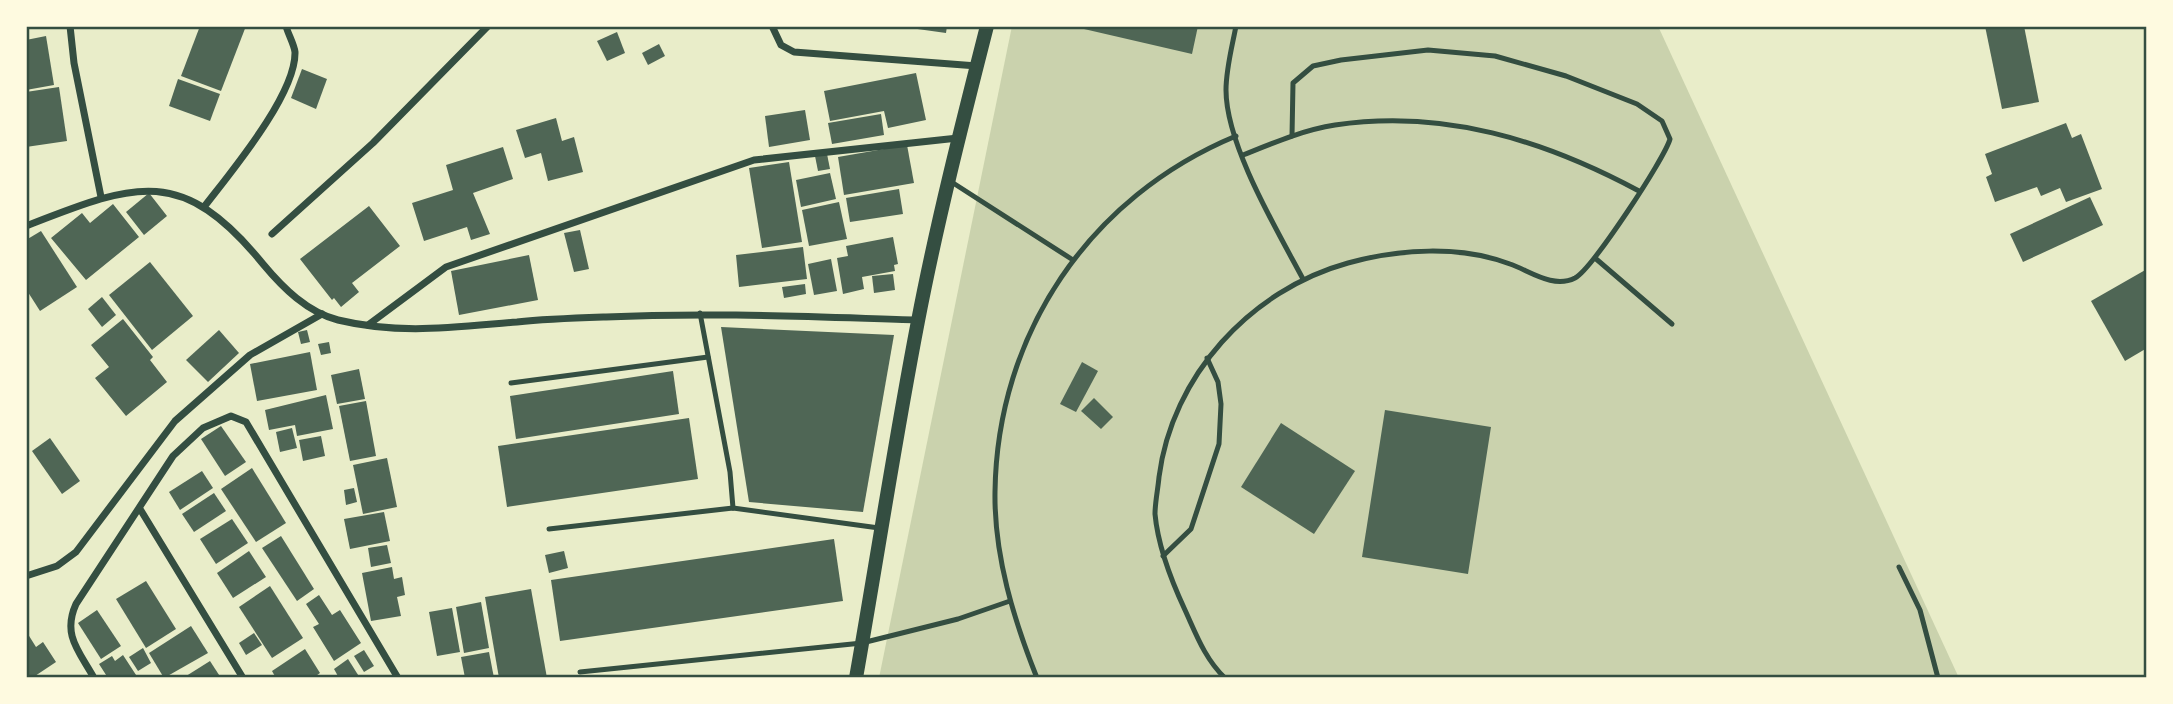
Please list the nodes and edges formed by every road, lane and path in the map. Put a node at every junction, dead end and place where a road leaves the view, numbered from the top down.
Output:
1 (70, 26) edge
2 (285, 26) edge
3 (488, 26) edge
4 (772, 26) edge
5 (987, 26) edge
6 (1236, 26) edge
7 (976, 66) junction
8 (1236, 136) junction
9 (1292, 136) junction
10 (958, 138) junction
11 (1243, 155) junction
12 (948, 180) junction
13 (1639, 191) junction
14 (101, 197) junction
15 (204, 206) junction
16 (26, 226) edge
17 (272, 234) dead end
18 (1595, 258) junction
19 (1073, 260) junction
20 (1303, 279) junction
21 (700, 313) junction
22 (321, 314) junction
23 (918, 320) junction
24 (1672, 324) dead end
25 (368, 325) junction
26 (708, 357) junction
27 (1207, 358) junction
28 (511, 383) dead end
29 (733, 508) junction
30 (140, 509) junction
31 (879, 528) junction
32 (550, 529) dead end
33 (1163, 556) junction
34 (1899, 567) dead end
35 (26, 576) edge
36 (1010, 601) junction
37 (862, 643) junction
38 (580, 672) dead end
39 (94, 678) edge
40 (243, 678) edge
41 (398, 678) edge
42 (856, 678) edge
43 (1037, 678) edge
44 (1225, 678) edge
45 (1938, 678) edge

1 - 14 street
2 - 15 street
3 - 17 street
4 - 7 street
5 - 7 main road
6 - 8 lane
7 - 10 main road
8 - 11 lane
8 - 19 lane
9 - 11 lane
9 - 13 lane
9 - 13 lane
10 - 12 main road
10 - 25 street
11 - 20 lane
12 - 19 lane
12 - 23 main road
13 - 18 lane
14 - 15 street
14 - 16 street
15 - 22 street
18 - 20 lane
18 - 24 lane
19 - 36 lane
20 - 27 lane
21 - 23 street
21 - 25 street
21 - 26 lane
22 - 25 street
22 - 35 street
23 - 31 main road
26 - 28 lane
26 - 29 lane
27 - 33 lane
27 - 33 lane
29 - 31 lane
29 - 32 lane
30 - 39 street
30 - 40 street
30 - 41 street
31 - 37 main road
33 - 44 lane
34 - 45 lane
36 - 37 lane
36 - 43 lane
37 - 38 lane
37 - 42 main road

